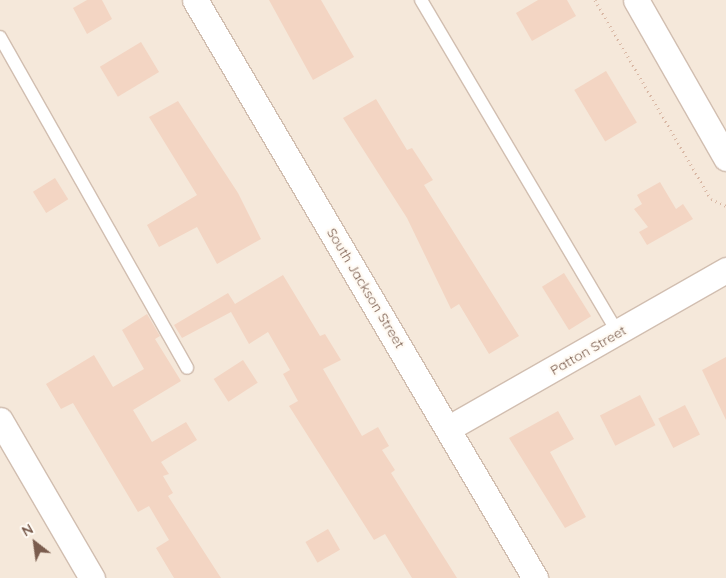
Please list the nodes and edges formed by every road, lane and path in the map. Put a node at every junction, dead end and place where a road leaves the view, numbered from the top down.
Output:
1 (195, 0) edge
2 (421, 0) edge
3 (595, 0) edge
4 (636, 0) edge
5 (0, 38) edge
6 (726, 158) edge
7 (726, 206) edge
8 (726, 270) edge
9 (618, 333) junction
10 (187, 368) dead end
11 (0, 420) edge
12 (449, 428) junction
13 (92, 578) edge
14 (535, 578) edge

1 - 12 street, South Jackson Street
2 - 9 lane
3 - 7 path
4 - 6 street
5 - 10 lane
8 - 9 street, Patton Street
9 - 12 street, Patton Street
11 - 13 street
12 - 14 street, South Jackson Street

